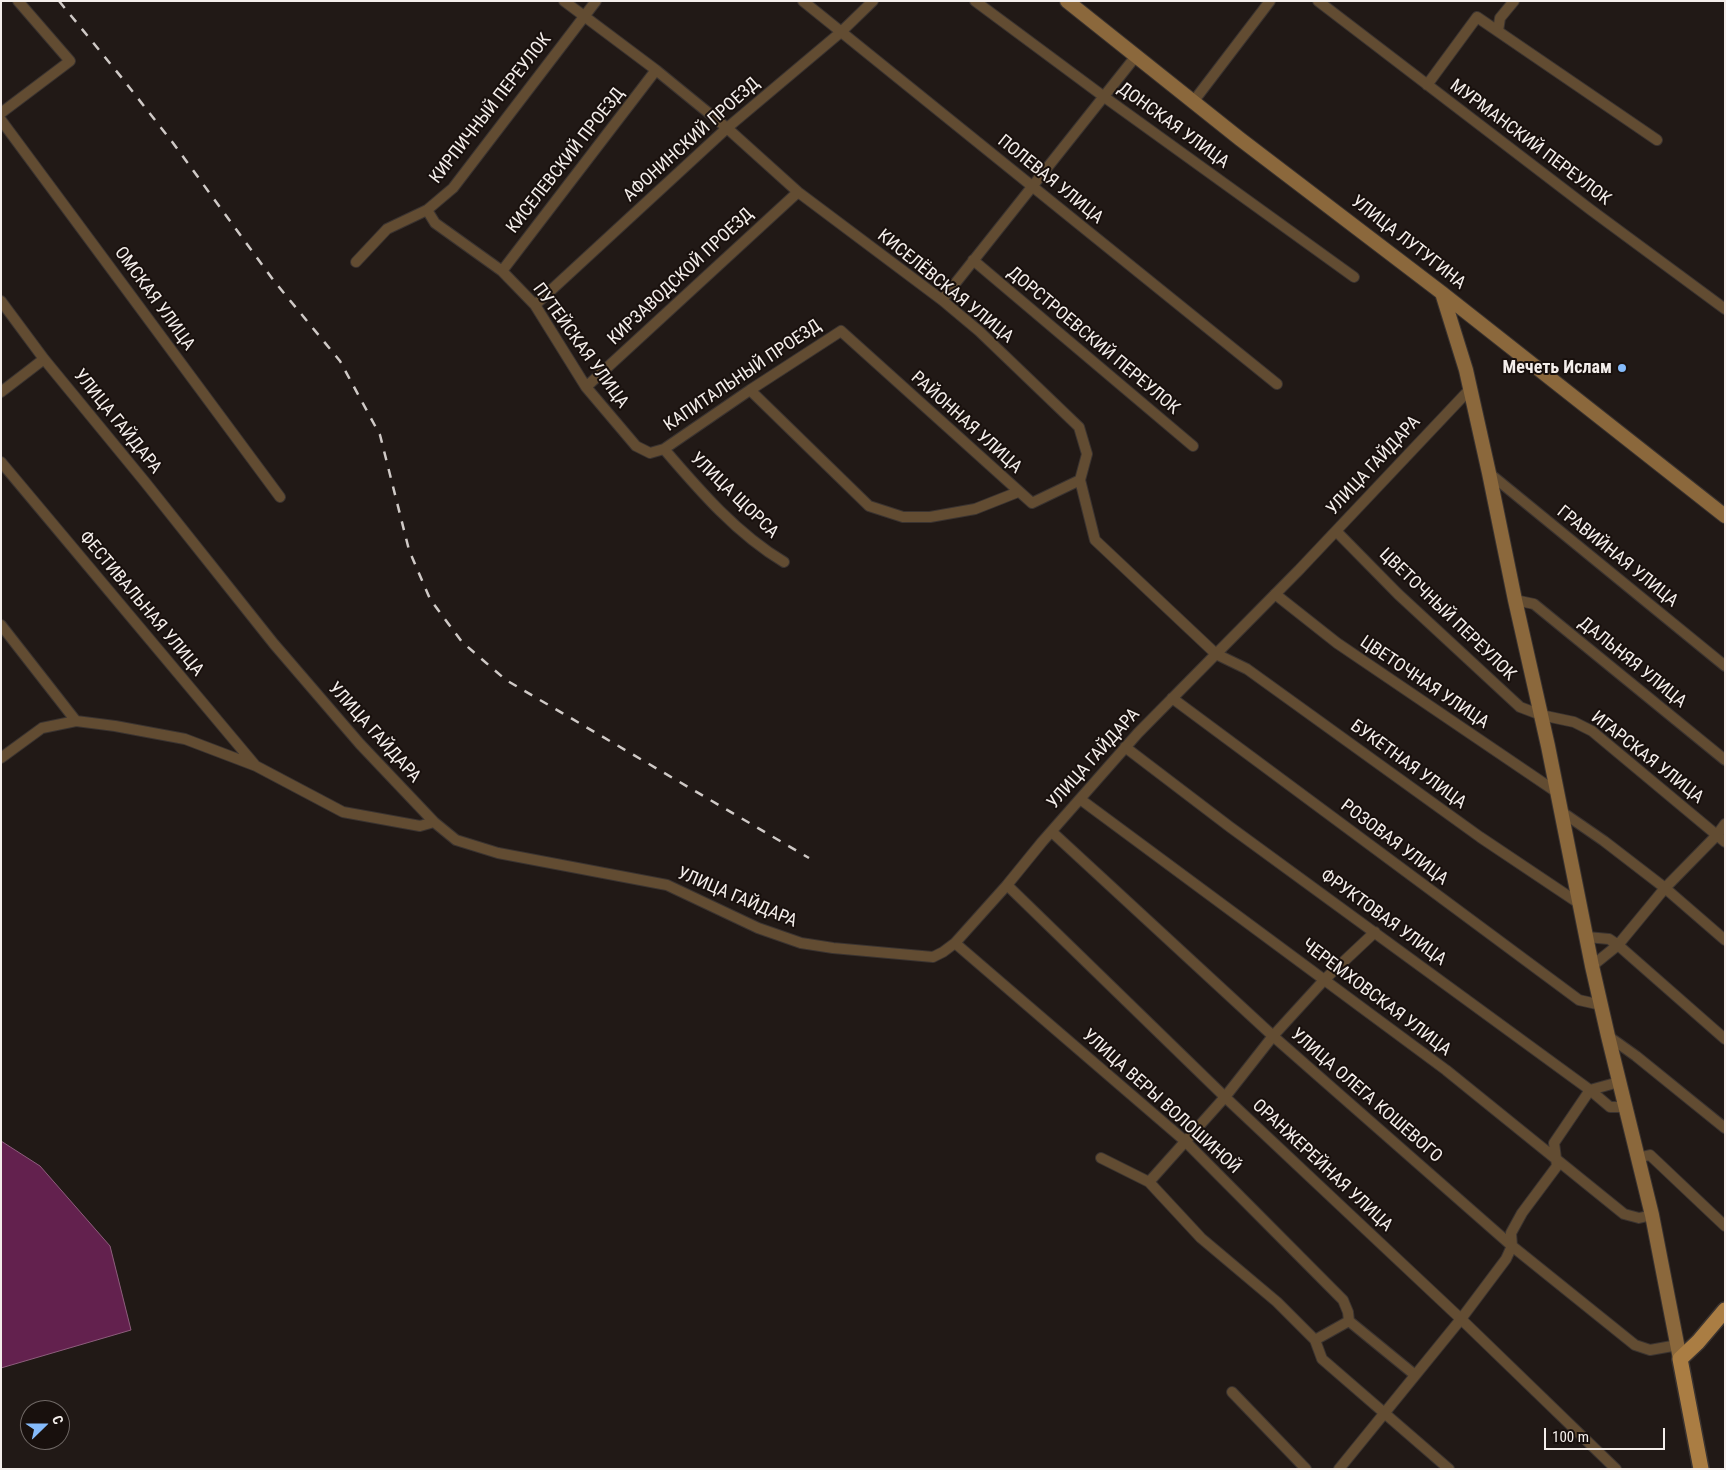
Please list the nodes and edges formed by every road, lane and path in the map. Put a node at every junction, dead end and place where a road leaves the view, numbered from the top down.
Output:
1 (18, 1) edge
2 (564, 1) edge
3 (596, 1) edge
4 (803, 1) edge
5 (873, 1) edge
6 (975, 1) edge
7 (1067, 1) edge
8 (1270, 1) edge
9 (1318, 1) edge
10 (1514, 1) edge
11 (584, 16) junction
12 (1498, 31) junction
13 (841, 32) junction
14 (1136, 56) junction
15 (656, 70) junction
16 (1427, 85) junction
17 (1103, 96) junction
18 (1193, 102) junction
19 (1, 112) edge
20 (1, 120) edge
21 (727, 128) junction
22 (1656, 140) dead end
23 (1032, 186) junction
24 (798, 192) junction
25 (427, 210) junction
26 (973, 260) junction
27 (356, 262) dead end
28 (502, 271) junction
29 (1354, 276) dead end
30 (1442, 293) junction
31 (942, 300) junction
32 (1, 301) edge
33 (535, 306) junction
34 (1725, 309) edge
35 (841, 331) joint
36 (44, 359) junction
37 (1277, 384) dead end
38 (586, 387) junction
39 (1470, 389) junction
40 (750, 390) junction
41 (1, 392) edge
42 (1193, 446) dead end
43 (664, 449) junction
44 (1, 462) edge
45 (1489, 473) junction
46 (1080, 480) junction
47 (1018, 492) junction
48 (280, 497) dead end
49 (1725, 516) edge
50 (1336, 531) junction
51 (784, 562) dead end
52 (1275, 594) junction
53 (1515, 600) junction
54 (1, 625) edge
55 (1216, 654) junction
56 (1725, 666) edge
57 (1172, 698) junction
58 (1541, 715) junction
59 (76, 721) junction
60 (1125, 747) junction
61 (2, 755) edge
62 (1725, 760) edge
63 (256, 766) junction
64 (1558, 793) junction
65 (1080, 799) junction
66 (1562, 812) junction
67 (434, 822) junction
68 (1725, 824) edge
69 (1052, 832) junction
70 (1721, 839) edge
71 (1007, 885) junction
72 (1665, 888) junction
73 (1580, 904) junction
74 (1375, 932) junction
75 (1587, 937) junction
76 (1725, 940) edge
77 (955, 942) junction
78 (1618, 946) junction
79 (1592, 966) junction
80 (1324, 979) junction
81 (1601, 1005) junction
82 (1274, 1036) junction
83 (1608, 1036) junction
84 (1725, 1039) edge
85 (1619, 1082) junction
86 (1590, 1090) junction
87 (1225, 1097) junction
88 (1625, 1107) junction
89 (1725, 1128) edge
90 (1186, 1141) junction
91 (1101, 1158) dead end
92 (1556, 1158) junction
93 (1637, 1158) junction
94 (1149, 1182) junction
95 (1652, 1215) junction
96 (1725, 1226) edge
97 (1512, 1246) junction
98 (1725, 1310) edge
99 (1461, 1319) junction
100 (1349, 1321) junction
101 (1315, 1340) junction
102 (1679, 1352) junction
103 (1415, 1376) junction
104 (1232, 1392) dead end
105 (1384, 1414) junction
106 (1342, 1467) edge
107 (1306, 1469) edge
108 (1449, 1469) edge
109 (1616, 1469) edge
110 (1702, 1469) edge

1 - 19 street
2 - 11 street, КИСЕЛЁВСКАЯ УЛИЦА
3 - 11 street, КИРПИЧНЫЙ ПЕРЕУЛОК
4 - 13 street, ПОЛЕВАЯ УЛИЦА
5 - 13 street, АФОНИНСКИЙ ПРОЕЗД
6 - 17 street, ДОНСКАЯ УЛИЦА
7 - 14 main road, УЛИЦА ЛУТУГИНА
8 - 18 street
9 - 16 street, МУРМАНСКИЙ ПЕРЕУЛОК
10 - 12 street
11 - 15 street, КИСЕЛЁВСКАЯ УЛИЦА
11 - 25 street, КИРПИЧНЫЙ ПЕРЕУЛОК
12 - 16 street
12 - 22 street
13 - 21 street, АФОНИНСКИЙ ПРОЕЗД
13 - 23 street, ПОЛЕВАЯ УЛИЦА
14 - 17 street
14 - 18 main road, УЛИЦА ЛУТУГИНА
15 - 21 street, КИСЕЛЁВСКАЯ УЛИЦА
15 - 28 street, КИСЕЛЕВСКИЙ ПРОЕЗД
16 - 34 street, МУРМАНСКИЙ ПЕРЕУЛОК
17 - 23 street
17 - 29 street, ДОНСКАЯ УЛИЦА
18 - 30 main road, УЛИЦА ЛУТУГИНА
20 - 48 street, ОМСКАЯ УЛИЦА
21 - 24 street, КИСЕЛЁВСКАЯ УЛИЦА
21 - 33 street, АФОНИНСКИЙ ПРОЕЗД
23 - 26 street
23 - 37 street, ПОЛЕВАЯ УЛИЦА
24 - 31 street, КИСЕЛЁВСКАЯ УЛИЦА
24 - 38 street, КИРЗАВОДСКОЙ ПРОЕЗД
25 - 27 street, КИРПИЧНЫЙ ПЕРЕУЛОК
25 - 28 street, ПУТЕЙСКАЯ УЛИЦА
26 - 31 street
26 - 42 street, ДОРСТРОЕВСКИЙ ПЕРЕУЛОК
28 - 33 street, ПУТЕЙСКАЯ УЛИЦА
30 - 39 main road
30 - 49 main road, УЛИЦА ЛУТУГИНА
31 - 46 street, КИСЕЛЁВСКАЯ УЛИЦА
32 - 36 street, УЛИЦА ГАЙДАРА
33 - 38 street, ПУТЕЙСКАЯ УЛИЦА
35 - 40 street, КАПИТАЛЬНЫЙ ПРОЕЗД
35 - 47 street, РАЙОННАЯ УЛИЦА
36 - 41 street
36 - 67 street, УЛИЦА ГАЙДАРА
38 - 43 street, ПУТЕЙСКАЯ УЛИЦА
39 - 45 main road
39 - 50 street, УЛИЦА ГАЙДАРА
40 - 43 street, КАПИТАЛЬНЫЙ ПРОЕЗД
40 - 47 street
43 - 51 street, УЛИЦА ЩОРСА
44 - 63 street, ФЕСТИВАЛЬНАЯ УЛИЦА
45 - 53 main road
45 - 56 street, ГРАВИЙНАЯ УЛИЦА
46 - 47 street, РАЙОННАЯ УЛИЦА
46 - 55 street, КИСЕЛЁВСКАЯ УЛИЦА
50 - 52 street, УЛИЦА ГАЙДАРА
50 - 58 street, ЦВЕТОЧНЫЙ ПЕРЕУЛОК
52 - 55 street, УЛИЦА ГАЙДАРА
52 - 64 street, ЦВЕТОЧНАЯ УЛИЦА
53 - 58 main road
53 - 62 street, ДАЛЬНЯЯ УЛИЦА
54 - 59 street
55 - 57 street, УЛИЦА ГАЙДАРА
55 - 73 street, БУКЕТНАЯ УЛИЦА
57 - 60 street, УЛИЦА ГАЙДАРА
57 - 81 street, РОЗОВАЯ УЛИЦА
58 - 64 main road
58 - 70 street, ИГАРСКАЯ УЛИЦА
59 - 61 street
59 - 63 street
60 - 65 street, УЛИЦА ГАЙДАРА
60 - 74 street, ФРУКТОВАЯ УЛИЦА
63 - 67 street
64 - 66 main road
65 - 69 street, УЛИЦА ГАЙДАРА
65 - 80 street, ЧЕРЕМХОВСКАЯ УЛИЦА
66 - 72 street
66 - 73 main road
67 - 77 street, УЛИЦА ГАЙДАРА
68 - 70 street
69 - 71 street, УЛИЦА ГАЙДАРА
69 - 82 street, УЛИЦА ОЛЕГА КОШЕВОГО
70 - 72 street
71 - 77 street, УЛИЦА ГАЙДАРА
71 - 87 street, ОРАНЖЕРЕЙНАЯ УЛИЦА
72 - 76 street
72 - 78 street
73 - 75 main road
74 - 80 street
74 - 86 street, ФРУКТОВАЯ УЛИЦА
75 - 78 street
75 - 79 main road
77 - 90 street, УЛИЦА ВЕРЫ ВОЛОШИНОЙ
78 - 79 street
78 - 84 street
79 - 81 main road
80 - 82 street
80 - 92 street, ЧЕРЕМХОВСКАЯ УЛИЦА
81 - 83 main road
82 - 87 street
82 - 97 street, УЛИЦА ОЛЕГА КОШЕВОГО
83 - 85 main road
83 - 89 street
85 - 86 street
85 - 88 main road
86 - 88 street, ФРУКТОВАЯ УЛИЦА
86 - 92 street
87 - 90 street
87 - 99 street, ОРАНЖЕРЕЙНАЯ УЛИЦА
88 - 93 main road
90 - 94 street
90 - 100 street, УЛИЦА ВЕРЫ ВОЛОШИНОЙ
91 - 94 street
92 - 95 street, ЧЕРЕМХОВСКАЯ УЛИЦА
92 - 97 street
93 - 95 main road
93 - 96 street
94 - 101 street
95 - 102 main road
97 - 99 street
97 - 102 street, УЛИЦА ОЛЕГА КОШЕВОГО
98 - 102 main road
99 - 103 street
99 - 109 street, ОРАНЖЕРЕЙНАЯ УЛИЦА
100 - 101 street
100 - 103 street
101 - 105 street
102 - 110 main road
103 - 105 street
104 - 107 street
105 - 106 street
105 - 108 street

